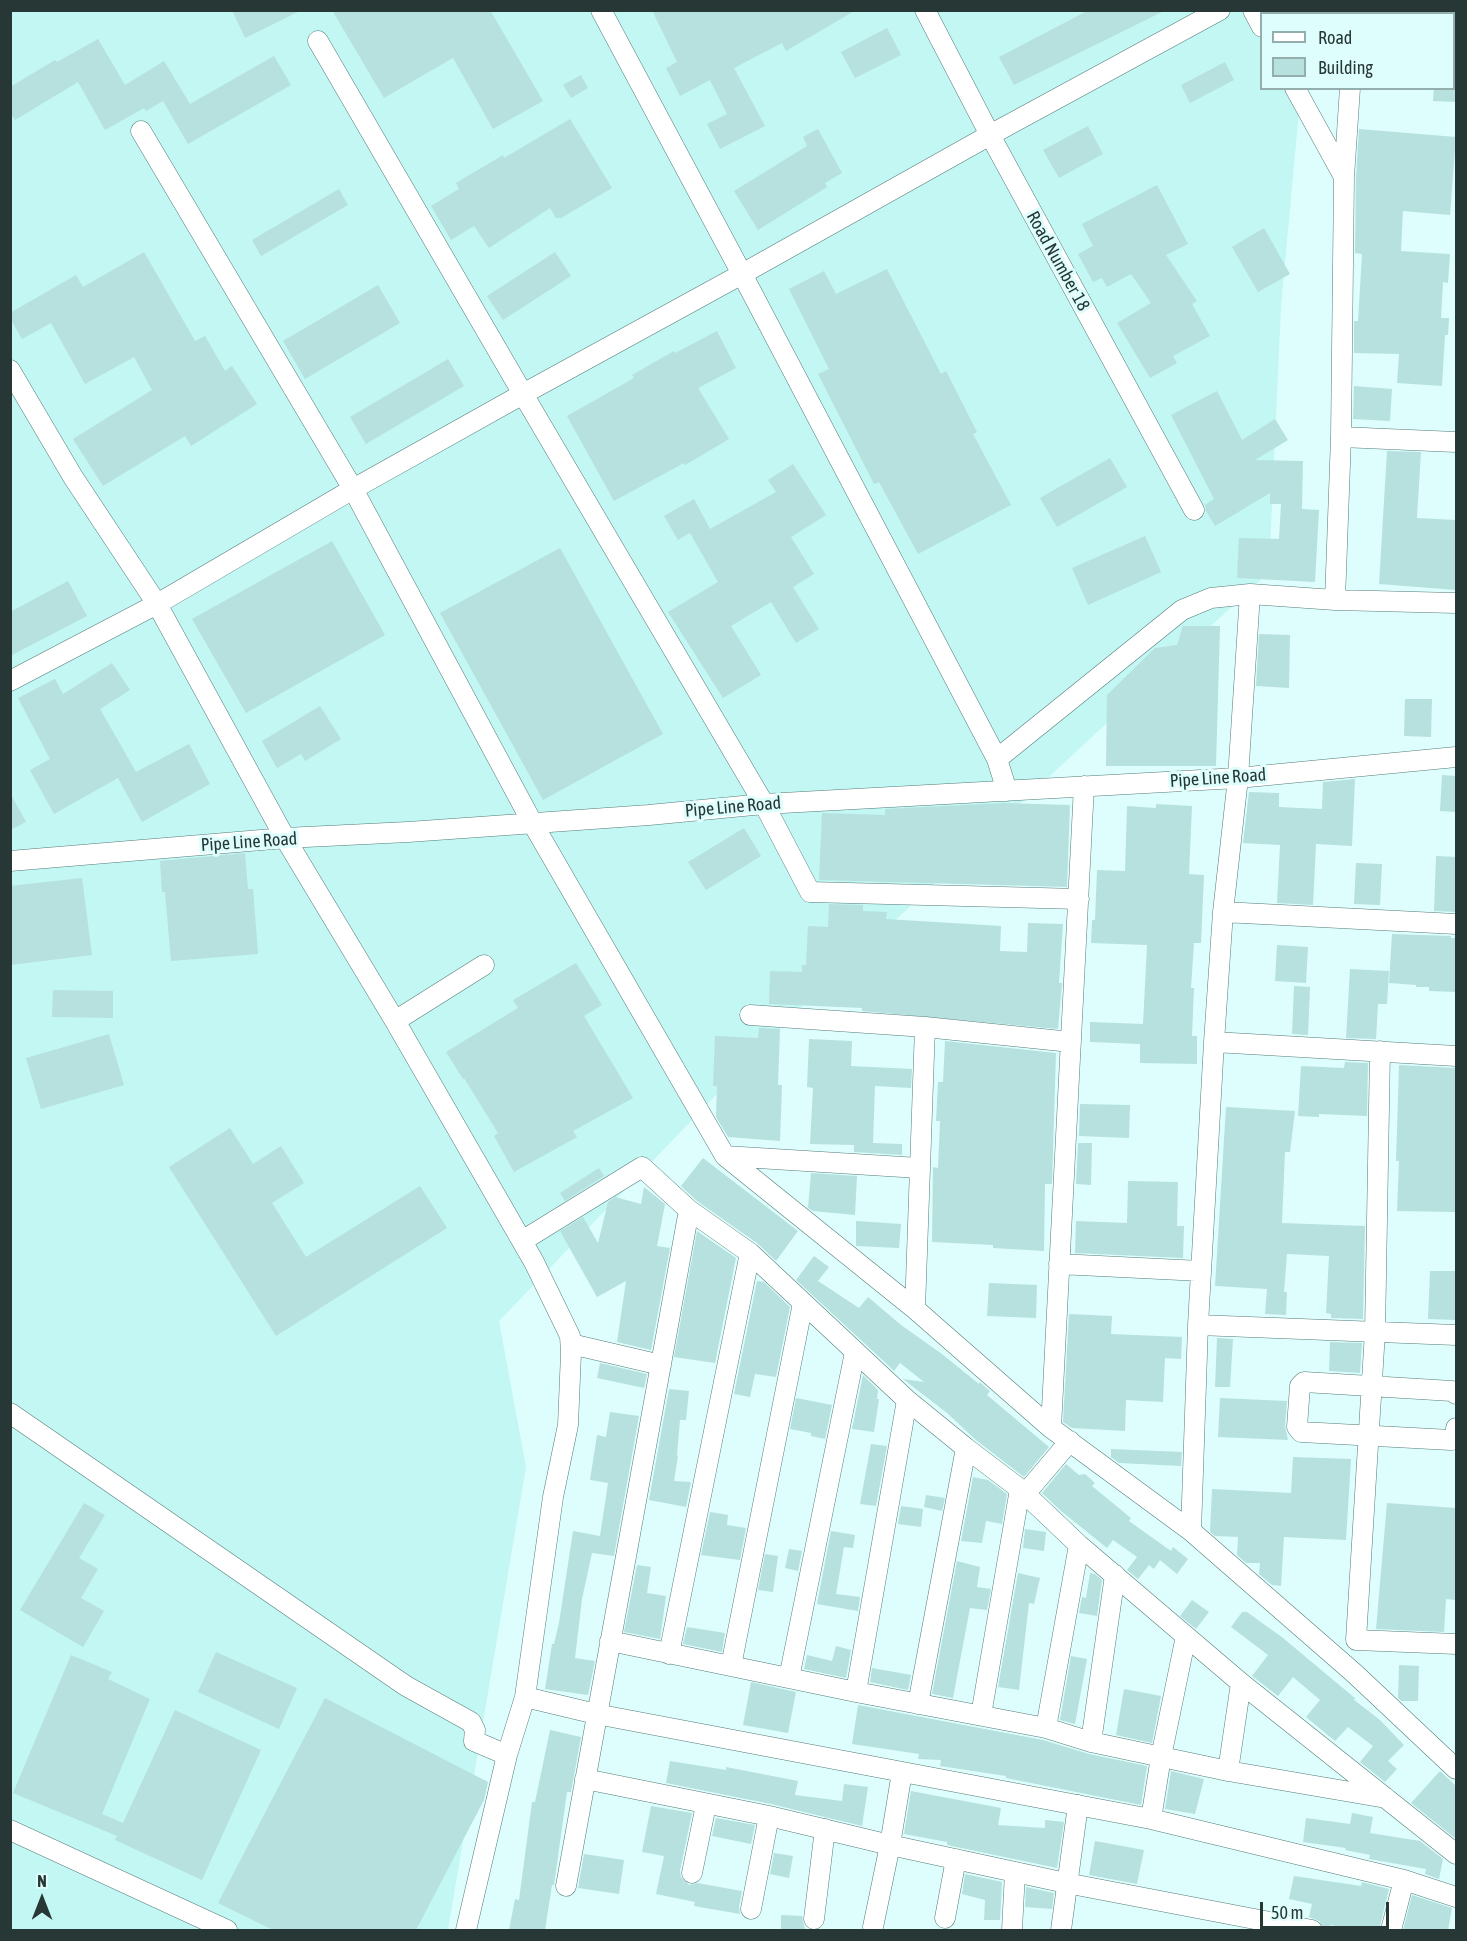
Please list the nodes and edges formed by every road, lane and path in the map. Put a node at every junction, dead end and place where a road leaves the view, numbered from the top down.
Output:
1 (601, 10) edge
2 (925, 10) edge
3 (1220, 10) edge
4 (318, 41) dead end
5 (1296, 90) edge
6 (1350, 90) edge
7 (141, 131) dead end
8 (990, 135) junction
9 (1344, 177) junction
10 (742, 274) junction
11 (10, 370) edge
12 (16, 389) edge
13 (523, 394) junction
14 (1341, 437) junction
15 (1456, 442) edge
16 (353, 489) junction
17 (1194, 510) dead end
18 (1250, 594) junction
19 (1335, 600) junction
20 (1456, 603) edge
21 (157, 604) junction
22 (10, 681) edge
23 (1456, 757) edge
24 (997, 759) junction
25 (1238, 778) junction
26 (1084, 786) junction
27 (1007, 791) junction
28 (764, 804) junction
29 (533, 824) junction
30 (285, 838) junction
31 (10, 861) edge
32 (1079, 899) junction
33 (1223, 912) junction
34 (1456, 924) edge
35 (484, 965) dead end
36 (750, 1016) dead end
37 (395, 1021) junction
38 (925, 1027) junction
39 (1071, 1042) junction
40 (1214, 1042) junction
41 (1380, 1051) junction
42 (1456, 1056) edge
43 (725, 1156) junction
44 (919, 1168) junction
45 (689, 1210) junction
46 (522, 1241) junction
47 (750, 1253) junction
48 (1059, 1264) junction
49 (1201, 1271) junction
50 (802, 1303) junction
51 (915, 1309) junction
52 (1198, 1325) junction
53 (1375, 1332) junction
54 (1456, 1335) edge
55 (571, 1344) junction
56 (855, 1352) junction
57 (661, 1365) junction
58 (1372, 1387) junction
59 (1456, 1394) edge
60 (907, 1400) junction
61 (10, 1413) edge
62 (1051, 1428) junction
63 (1456, 1428) edge
64 (1369, 1436) junction
65 (1070, 1441) junction
66 (966, 1448) junction
67 (1022, 1491) junction
68 (1191, 1531) junction
69 (1079, 1545) junction
70 (1114, 1575) junction
71 (1186, 1636) junction
72 (1356, 1640) junction
73 (610, 1641) junction
74 (1456, 1644) edge
75 (669, 1654) junction
76 (731, 1666) junction
77 (1354, 1673) junction
78 (789, 1678) junction
79 (1241, 1683) junction
80 (856, 1692) junction
81 (525, 1697) junction
82 (918, 1704) junction
83 (596, 1714) junction
84 (981, 1715) junction
85 (1046, 1728) junction
86 (1091, 1742) junction
87 (507, 1755) junction
88 (1161, 1757) junction
89 (1456, 1769) edge
90 (1228, 1771) junction
91 (902, 1772) junction
92 (585, 1779) junction
93 (1388, 1799) junction
94 (706, 1805) junction
95 (1078, 1805) junction
96 (769, 1816) junction
97 (1151, 1820) junction
98 (825, 1829) junction
99 (10, 1830) edge
100 (890, 1845) junction
101 (1456, 1854) edge
102 (956, 1860) junction
103 (1015, 1872) junction
104 (692, 1873) dead end
105 (1404, 1880) junction
106 (1066, 1883) junction
107 (566, 1886) dead end
108 (1456, 1897) edge
109 (751, 1909) dead end
110 (945, 1918) dead end
111 (814, 1919) dead end
112 (873, 1927) dead end
113 (227, 1930) edge
114 (466, 1930) edge
115 (1012, 1930) edge
116 (1061, 1930) edge
117 (1312, 1930) edge
118 (1391, 1930) edge

1 - 10 street
2 - 8 street, Road Number 18
3 - 8 street
4 - 13 street
5 - 9 street
6 - 9 street
7 - 16 street
8 - 10 street
8 - 17 street, Road Number 18
9 - 14 street
10 - 13 street
10 - 24 street
11 - 12 street
12 - 21 street
13 - 16 street
13 - 28 street
14 - 15 street
14 - 19 street
16 - 21 street
16 - 29 street
18 - 19 street
18 - 24 street
18 - 25 street
19 - 20 street
21 - 22 street
21 - 30 street
23 - 25 street, Pipe Line Road
24 - 27 street
25 - 26 street, Pipe Line Road
25 - 33 street
26 - 27 street, Pipe Line Road
26 - 32 street
27 - 28 street, Pipe Line Road
28 - 29 street, Pipe Line Road
28 - 32 street
29 - 30 street, Pipe Line Road
29 - 43 street
30 - 31 street, Pipe Line Road
30 - 37 street
32 - 39 street
33 - 34 street
33 - 40 street
35 - 37 street
36 - 38 street
37 - 46 street
38 - 39 street
38 - 44 street
39 - 48 street
40 - 41 street
40 - 49 street
41 - 42 street
41 - 53 street
43 - 44 street
43 - 51 street
44 - 51 street
45 - 46 street
45 - 47 street
45 - 57 street
46 - 55 street
47 - 50 street
47 - 75 street
48 - 49 street
48 - 62 street
49 - 52 street
50 - 56 street
50 - 76 street
51 - 62 street
52 - 53 street
52 - 68 street
53 - 54 street
53 - 58 street
55 - 57 street
55 - 81 street
56 - 60 street
56 - 78 street
57 - 73 street
58 - 59 street
58 - 64 street
58 - 64 street
60 - 66 street
60 - 80 street
61 - 87 street
62 - 65 street
63 - 64 street
64 - 72 street
65 - 67 street
65 - 68 street
66 - 67 street
66 - 82 street
67 - 69 street
67 - 84 street
68 - 77 street
69 - 70 street
69 - 85 street
70 - 71 street
70 - 86 street
71 - 79 street
71 - 88 street
72 - 74 street
72 - 77 street
73 - 75 street
73 - 83 street
75 - 76 street
76 - 78 street
77 - 89 street
78 - 80 street
79 - 90 street
79 - 93 street
80 - 82 street
81 - 83 street
81 - 87 street
82 - 84 street
83 - 91 street
83 - 92 street
84 - 85 street
85 - 86 street
86 - 88 street
87 - 114 street
88 - 90 street
88 - 97 street
90 - 93 street
91 - 95 street
91 - 100 street
92 - 94 street
92 - 107 street
93 - 101 street
94 - 96 street
94 - 104 street
95 - 97 street
95 - 106 street
96 - 98 street
96 - 109 street
97 - 105 street
98 - 100 street
98 - 111 street
99 - 113 street
100 - 102 street
100 - 112 street
102 - 103 street
102 - 110 street
103 - 106 street
103 - 115 street
105 - 108 street
105 - 118 street
106 - 116 street
106 - 117 street

